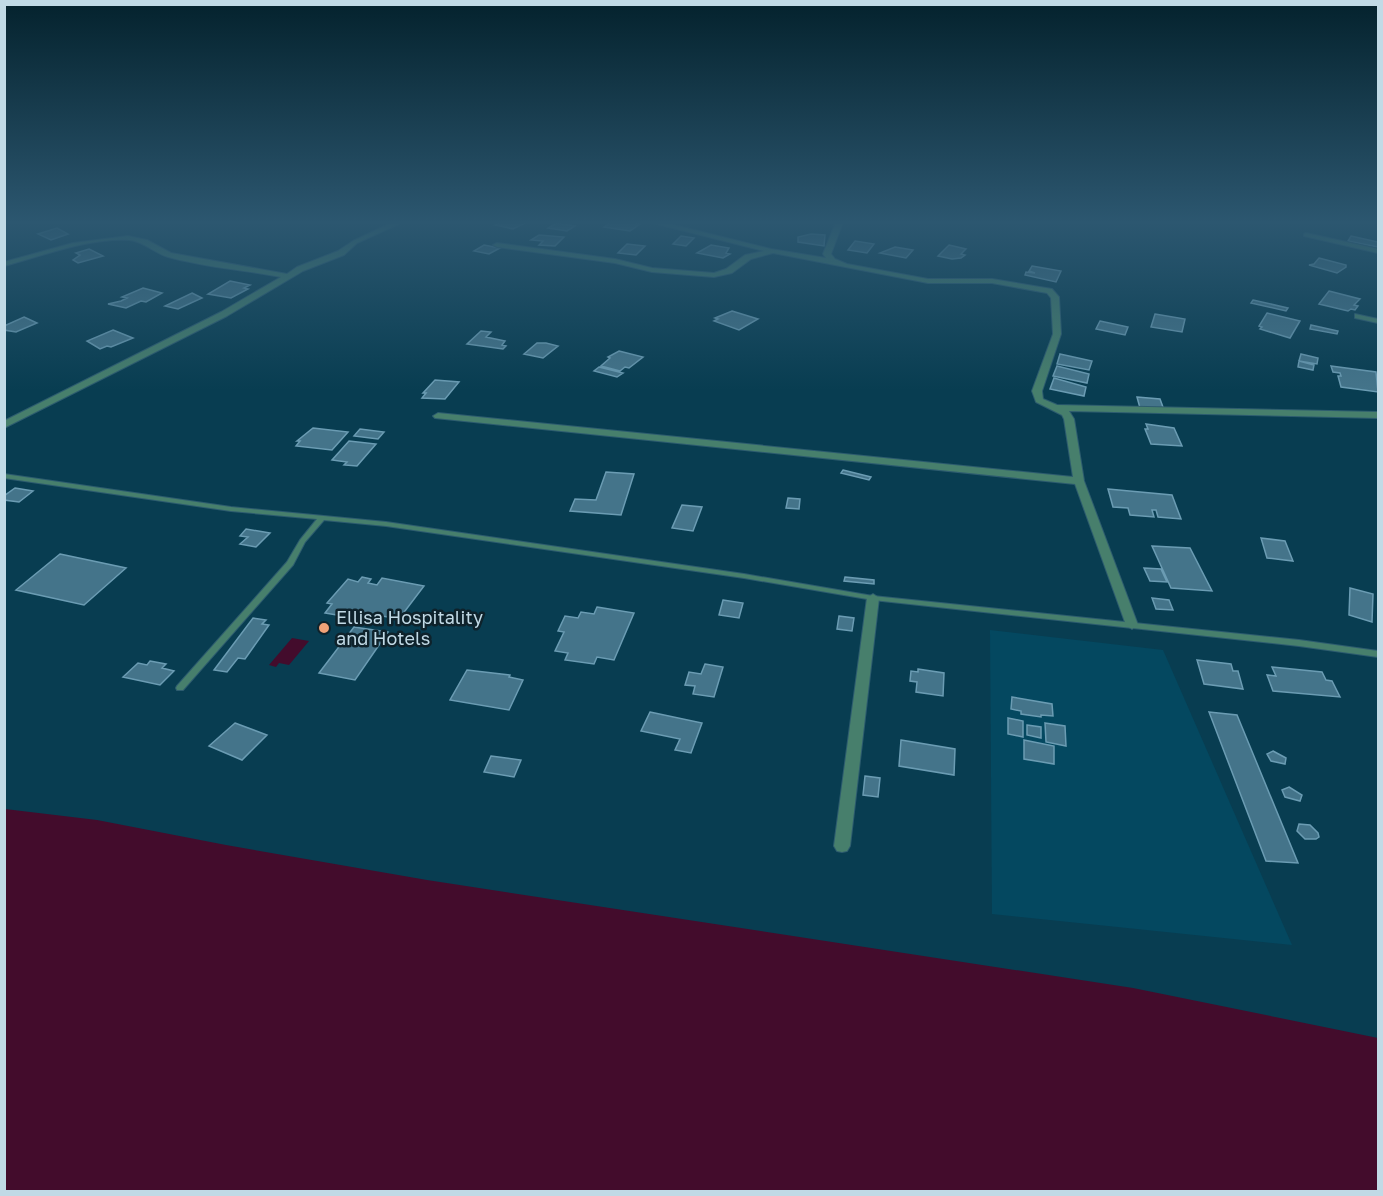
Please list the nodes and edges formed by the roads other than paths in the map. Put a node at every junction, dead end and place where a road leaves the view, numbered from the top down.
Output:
1 (284, 278) edge
2 (906, 278) edge
3 (1358, 316) dead end
4 (1378, 321) edge
5 (1056, 408) junction
6 (1378, 415) edge
7 (438, 416) dead end
8 (4, 425) edge
9 (4, 476) edge
10 (1079, 481) junction
11 (322, 518) junction
12 (873, 598) junction
13 (1132, 626) junction
14 (1378, 654) edge
15 (180, 688) dead end
16 (842, 846) dead end

1 - 8 street
2 - 5 street
3 - 4 street
5 - 6 street
5 - 10 street
7 - 10 street
9 - 11 lane
10 - 13 street
11 - 12 lane
11 - 15 lane
12 - 13 lane
12 - 16 street
13 - 14 lane

